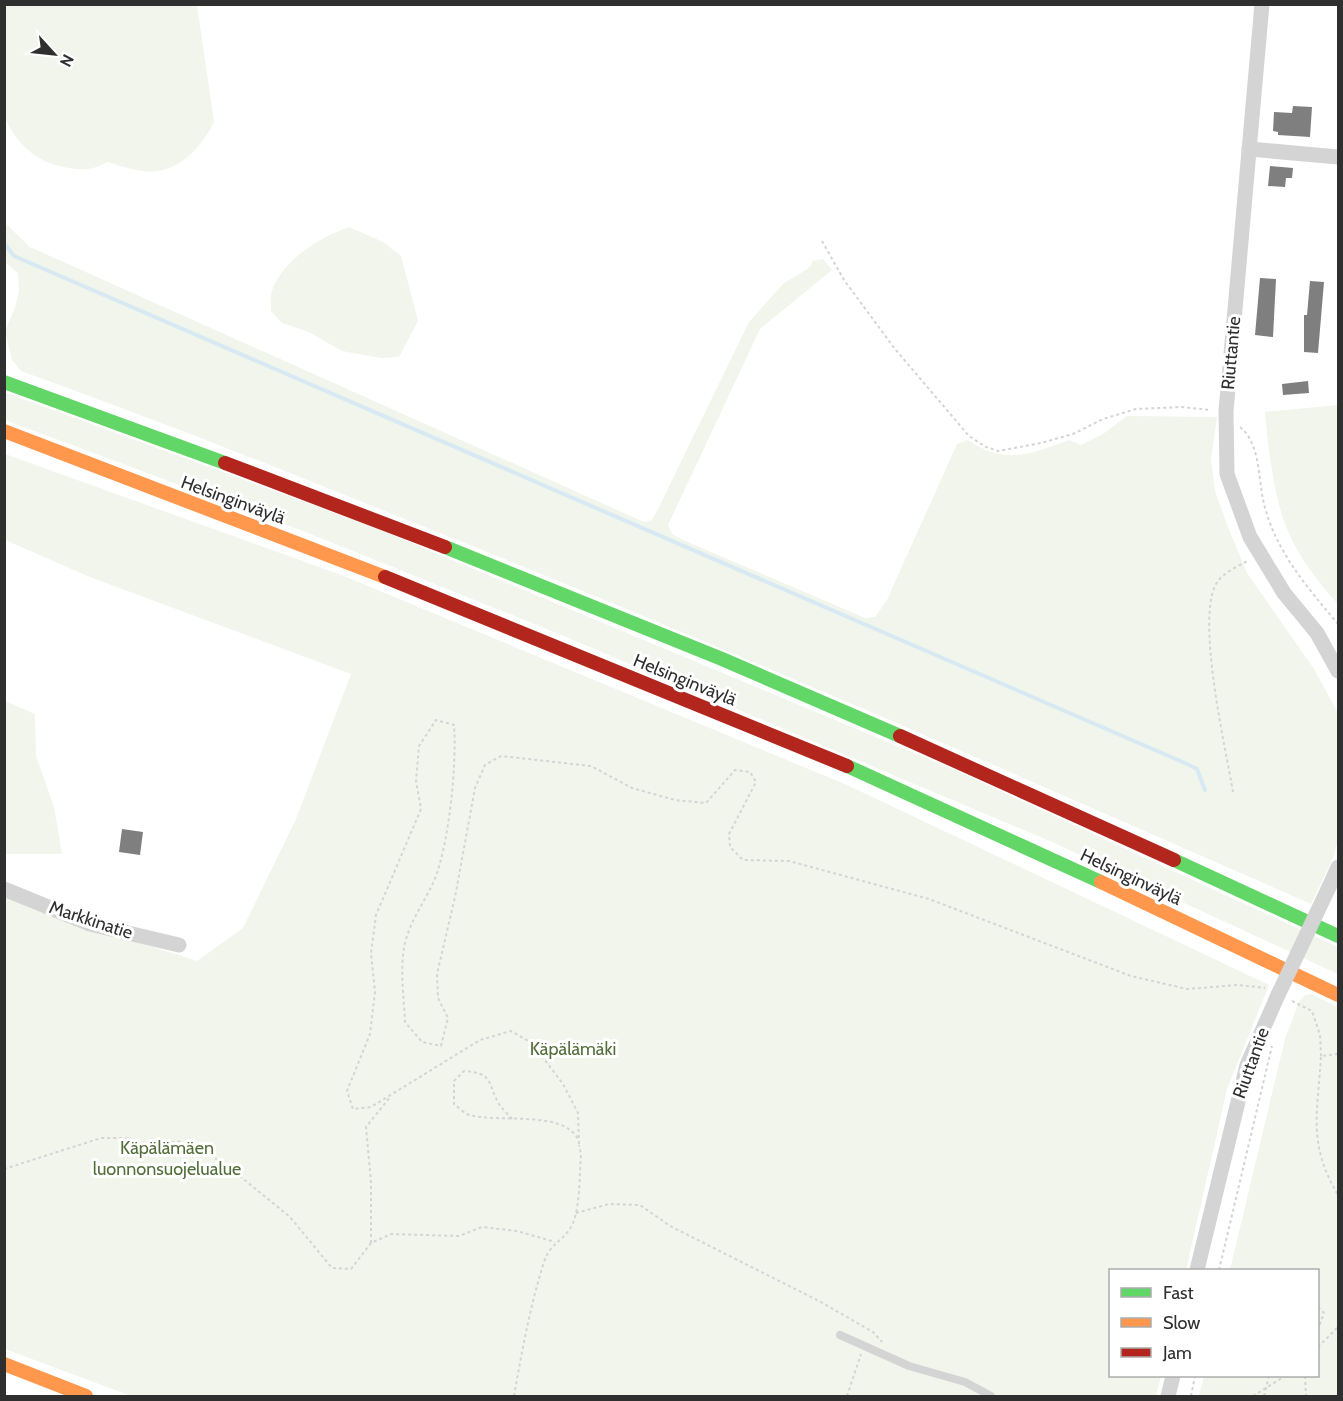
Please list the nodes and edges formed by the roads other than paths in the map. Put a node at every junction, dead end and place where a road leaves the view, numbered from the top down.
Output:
1 (1262, 4) edge
2 (1249, 149) junction
3 (1338, 158) edge
4 (4, 382) edge
5 (4, 431) edge
6 (1338, 671) edge
7 (1338, 867) edge
8 (4, 889) edge
9 (1338, 936) edge
10 (179, 945) dead end
11 (1338, 996) edge
12 (1197, 1269) edge
13 (840, 1335) dead end
14 (4, 1364) edge
15 (1173, 1377) edge
16 (86, 1396) edge
17 (991, 1396) edge
18 (1168, 1396) edge

1 - 2 street, Riuttantie
2 - 3 street
2 - 6 street, Riuttantie
4 - 9 main road, Helsinginväylä
5 - 11 main road, Helsinginväylä
7 - 12 street, Riuttantie, bridge
8 - 10 street, Markkinatie
13 - 17 lane
14 - 16 main road
15 - 18 street

